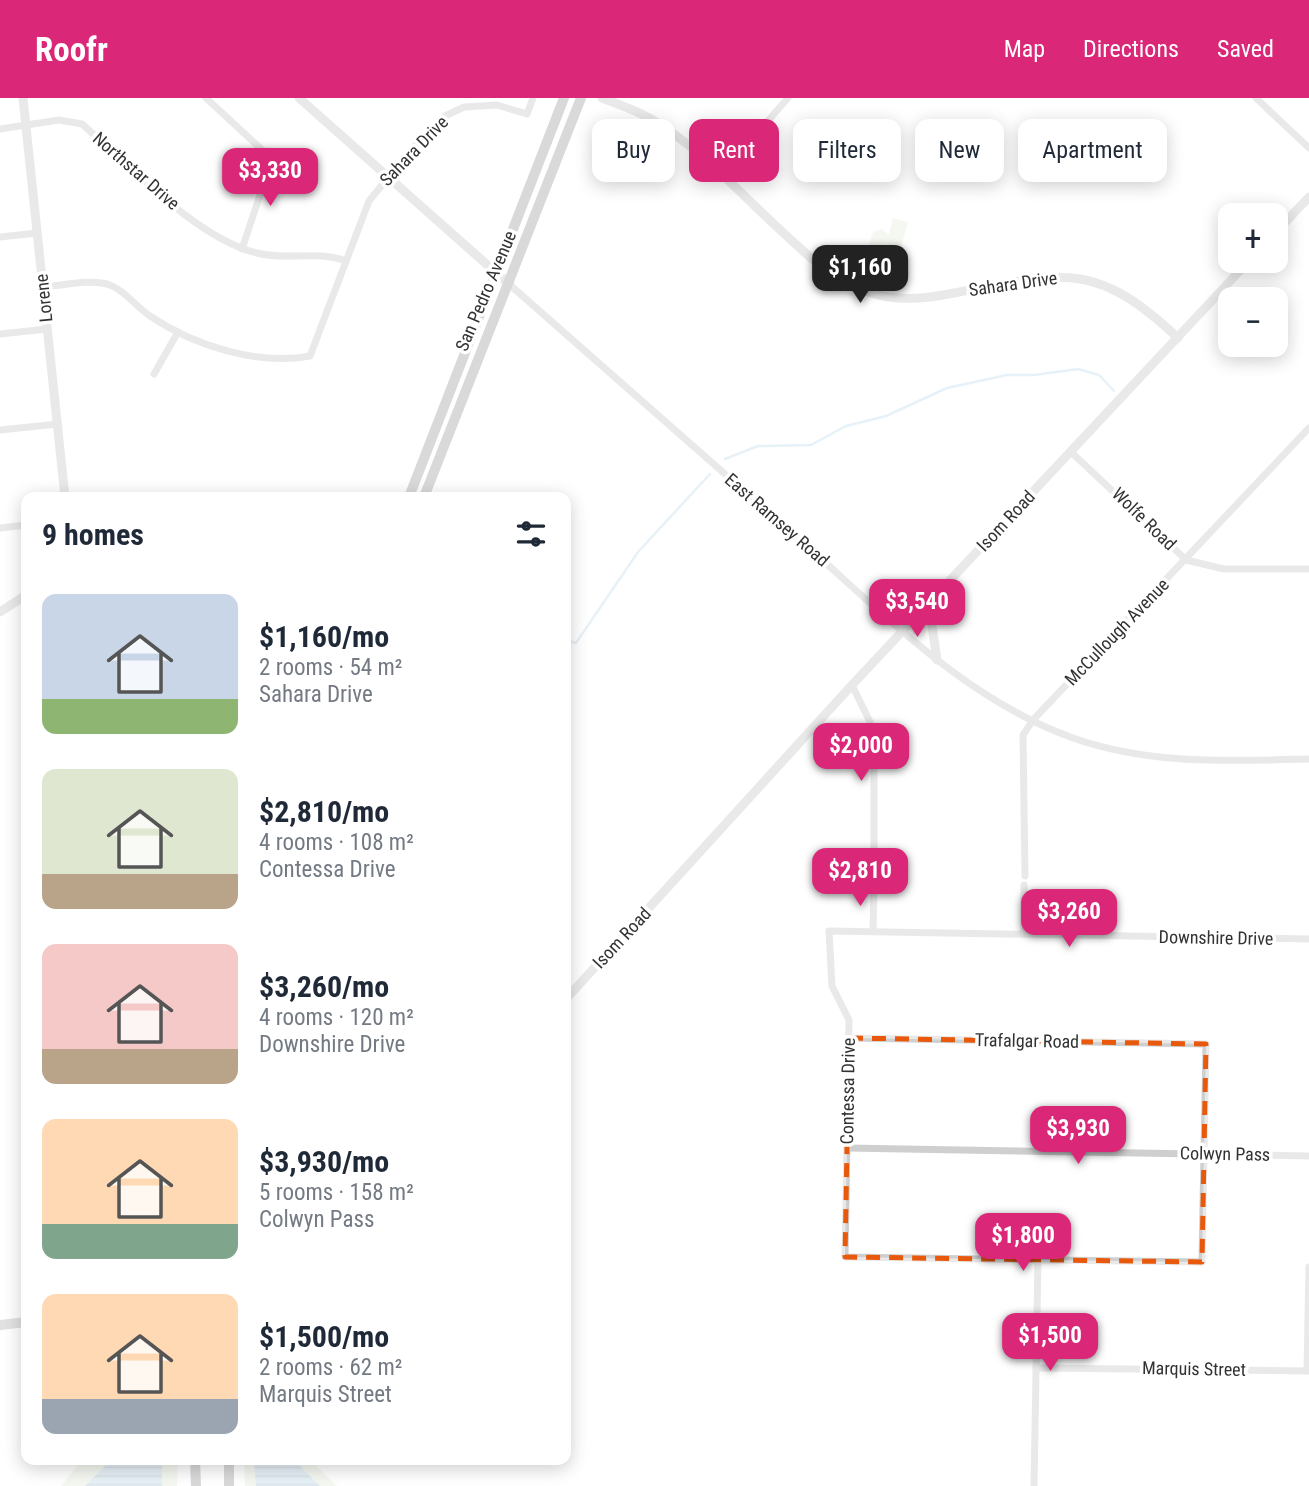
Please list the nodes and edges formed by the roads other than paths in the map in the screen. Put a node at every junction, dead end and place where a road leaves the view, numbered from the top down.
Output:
1 (23, 98) edge
2 (206, 98) edge
3 (299, 98) edge
4 (533, 98) edge
5 (564, 98) edge
6 (581, 98) edge
7 (603, 98) edge
8 (788, 98) edge
9 (1256, 98) edge
10 (769, 119) edge
11 (26, 125) junction
12 (0, 129) edge
13 (1309, 148) edge
14 (689, 149) edge
15 (388, 175) junction
16 (728, 182) edge
17 (1309, 197) edge
18 (1288, 219) edge
19 (37, 233) junction
20 (0, 237) edge
21 (242, 249) junction
22 (346, 261) junction
23 (496, 273) junction
24 (1238, 273) edge
25 (510, 285) junction
26 (43, 288) junction
27 (47, 329) junction
28 (178, 332) junction
29 (0, 334) edge
30 (1178, 338) junction
31 (154, 374) dead end
32 (58, 424) junction
33 (1309, 428) edge
34 (0, 430) edge
35 (434, 435) junction
36 (446, 440) junction
37 (1072, 452) junction
38 (65, 492) edge
39 (411, 492) edge
40 (426, 492) edge
41 (21, 526) edge
42 (0, 528) edge
43 (1186, 560) junction
44 (1309, 569) edge
45 (21, 598) edge
46 (929, 605) junction
47 (0, 612) edge
48 (903, 631) junction
49 (937, 660) junction
50 (852, 685) junction
51 (1033, 720) junction
52 (1309, 759) edge
53 (829, 931) joint
54 (873, 931) junction
55 (1024, 934) junction
56 (1309, 939) edge
57 (571, 993) edge
58 (849, 1038) junction
59 (848, 1148) junction
60 (1203, 1153) junction
61 (1309, 1156) edge
62 (1038, 1259) junction
63 (1309, 1267) edge
64 (21, 1323) edge
65 (0, 1325) edge
66 (1036, 1368) junction
67 (1308, 1371) edge
68 (195, 1465) edge
69 (229, 1465) edge
70 (196, 1486) edge
71 (229, 1486) edge
72 (1034, 1486) edge

1 - 11 street, Lorene
2 - 21 street
3 - 15 street
4 - 15 street, Sahara Drive
5 - 23 main road, San Pedro Avenue
6 - 25 main road, San Pedro Avenue
7 - 14 street, Sahara Drive
8 - 10 street
9 - 13 street
11 - 12 street, Northstar Drive
11 - 19 street, Lorene
11 - 21 street, Northstar Drive
15 - 22 street, Sahara Drive
15 - 23 street
16 - 30 street, Sahara Drive
17 - 18 street
19 - 20 street
19 - 26 street, Lorene
21 - 22 street, Northstar Drive
22 - 28 street, Sahara Drive
23 - 25 street
23 - 35 main road, San Pedro Avenue
24 - 30 street, Isom Road
25 - 36 main road, San Pedro Avenue
25 - 48 street, East Ramsey Road
26 - 27 street, Lorene
26 - 28 street
27 - 29 street
27 - 32 street, Lorene
28 - 31 street
30 - 37 street, Isom Road
32 - 34 street
32 - 38 street, Lorene
33 - 43 street, McCullough Avenue
35 - 36 main road
35 - 39 main road, San Pedro Avenue
36 - 40 main road, San Pedro Avenue
37 - 43 street, Wolfe Road
37 - 46 street, Isom Road
41 - 42 street
43 - 44 street, Wolfe Road
43 - 51 street, McCullough Avenue
45 - 47 street
46 - 48 street, Isom Road
46 - 49 street
48 - 49 street, East Ramsey Road
48 - 50 street, Isom Road
49 - 51 street, East Ramsey Road
50 - 54 street
50 - 57 street, Isom Road
51 - 52 street, East Ramsey Road
51 - 55 street, McCullough Avenue
53 - 54 street, Downshire Drive
53 - 58 street, Contessa Drive
54 - 55 street, Downshire Drive
55 - 56 street, Downshire Drive
58 - 59 street, Contessa Drive
58 - 60 street, Trafalgar Road
59 - 60 street, Colwyn Pass
59 - 62 street, Contessa Drive
60 - 61 street, Colwyn Pass
60 - 62 street
62 - 66 street
63 - 67 street
64 - 65 main road
66 - 67 street, Marquis Street
66 - 72 street
68 - 70 main road
69 - 71 main road

